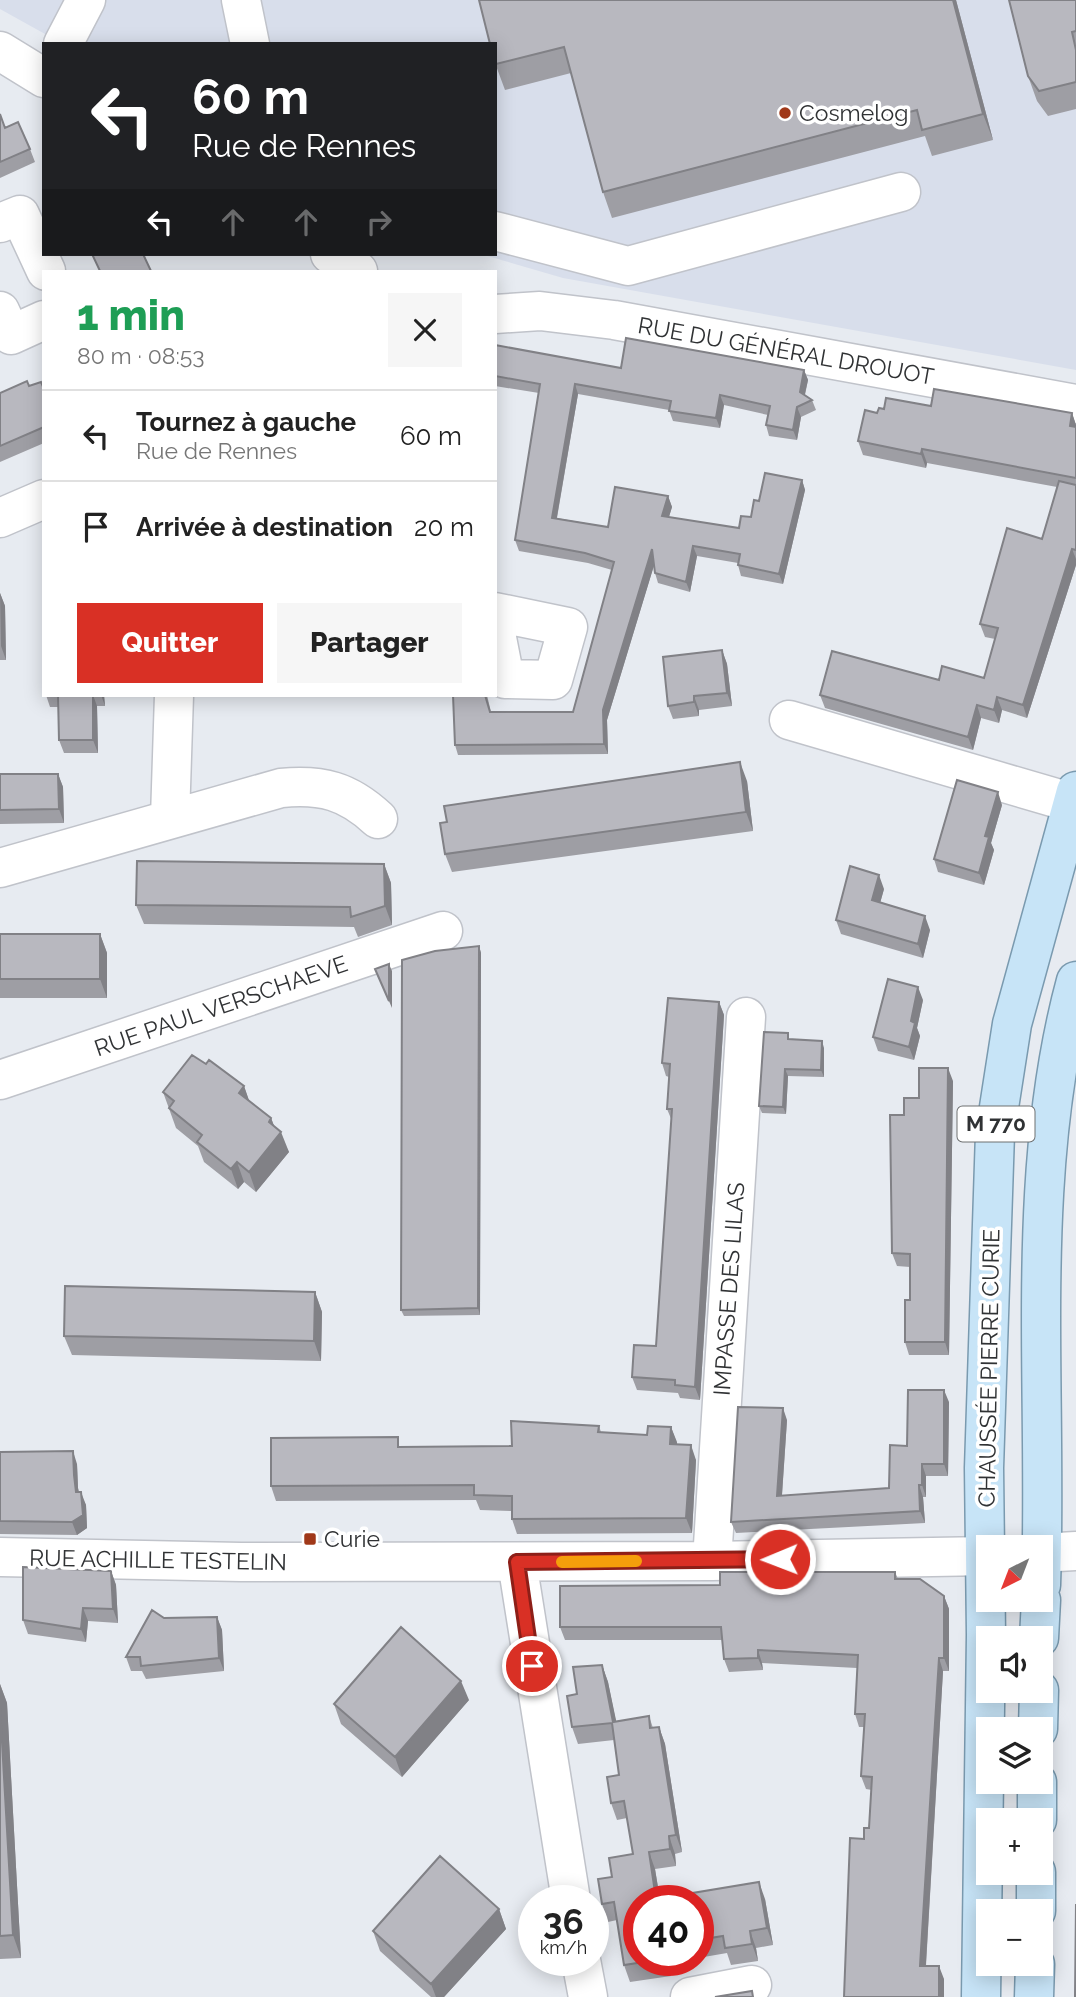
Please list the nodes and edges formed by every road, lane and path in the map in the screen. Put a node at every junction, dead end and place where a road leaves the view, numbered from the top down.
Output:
1 (86, 0) edge
2 (241, 0) edge
3 (63, 42) edge
4 (250, 42) edge
5 (0, 51) edge
6 (42, 77) edge
7 (901, 192) dead end
8 (0, 223) edge
9 (497, 232) edge
10 (333, 256) edge
11 (46, 270) edge
12 (356, 270) edge
13 (0, 311) edge
14 (497, 314) edge
15 (42, 321) edge
16 (1076, 404) edge
17 (42, 500) edge
18 (0, 518) edge
19 (497, 612) edge
20 (497, 638) edge
21 (174, 697) edge
22 (789, 720) dead end
23 (1074, 797) edge
24 (170, 818) junction
25 (378, 819) dead end
26 (0, 868) edge
27 (443, 931) dead end
28 (1076, 981) edge
29 (746, 1017) dead end
30 (0, 1080) edge
31 (986, 1535) edge
32 (1050, 1535) edge
33 (0, 1556) edge
34 (976, 1556) edge
35 (712, 1561) junction
36 (517, 1562) junction
37 (986, 1612) edge
38 (569, 1885) edge
39 (1035, 1976) edge
40 (752, 1985) dead end
41 (690, 1997) edge
42 (981, 1997) edge
43 (1034, 1997) edge

1 - 3 street
2 - 4 street
5 - 6 street
7 - 9 street
8 - 11 street
10 - 12 street
13 - 15 street
14 - 16 street, RUE DU GÉNÉRAL DROUOT
17 - 18 street
19 - 20 street
21 - 24 street
22 - 23 street
23 - 31 main road, CHAUSSÉE PIERRE CURIE / M 770
24 - 25 street
24 - 26 street
27 - 30 street, RUE PAUL VERSCHAEVE
28 - 32 main road, M 770
29 - 35 street, IMPASSE DES LILAS
33 - 36 street, RUE ACHILLE TESTELIN
34 - 35 street, RUE ACHILLE TESTELIN
35 - 36 street, RUE ACHILLE TESTELIN
36 - 38 street
37 - 42 main road, CHAUSSÉE PIERRE CURIE / M 770
39 - 43 main road
40 - 41 street

